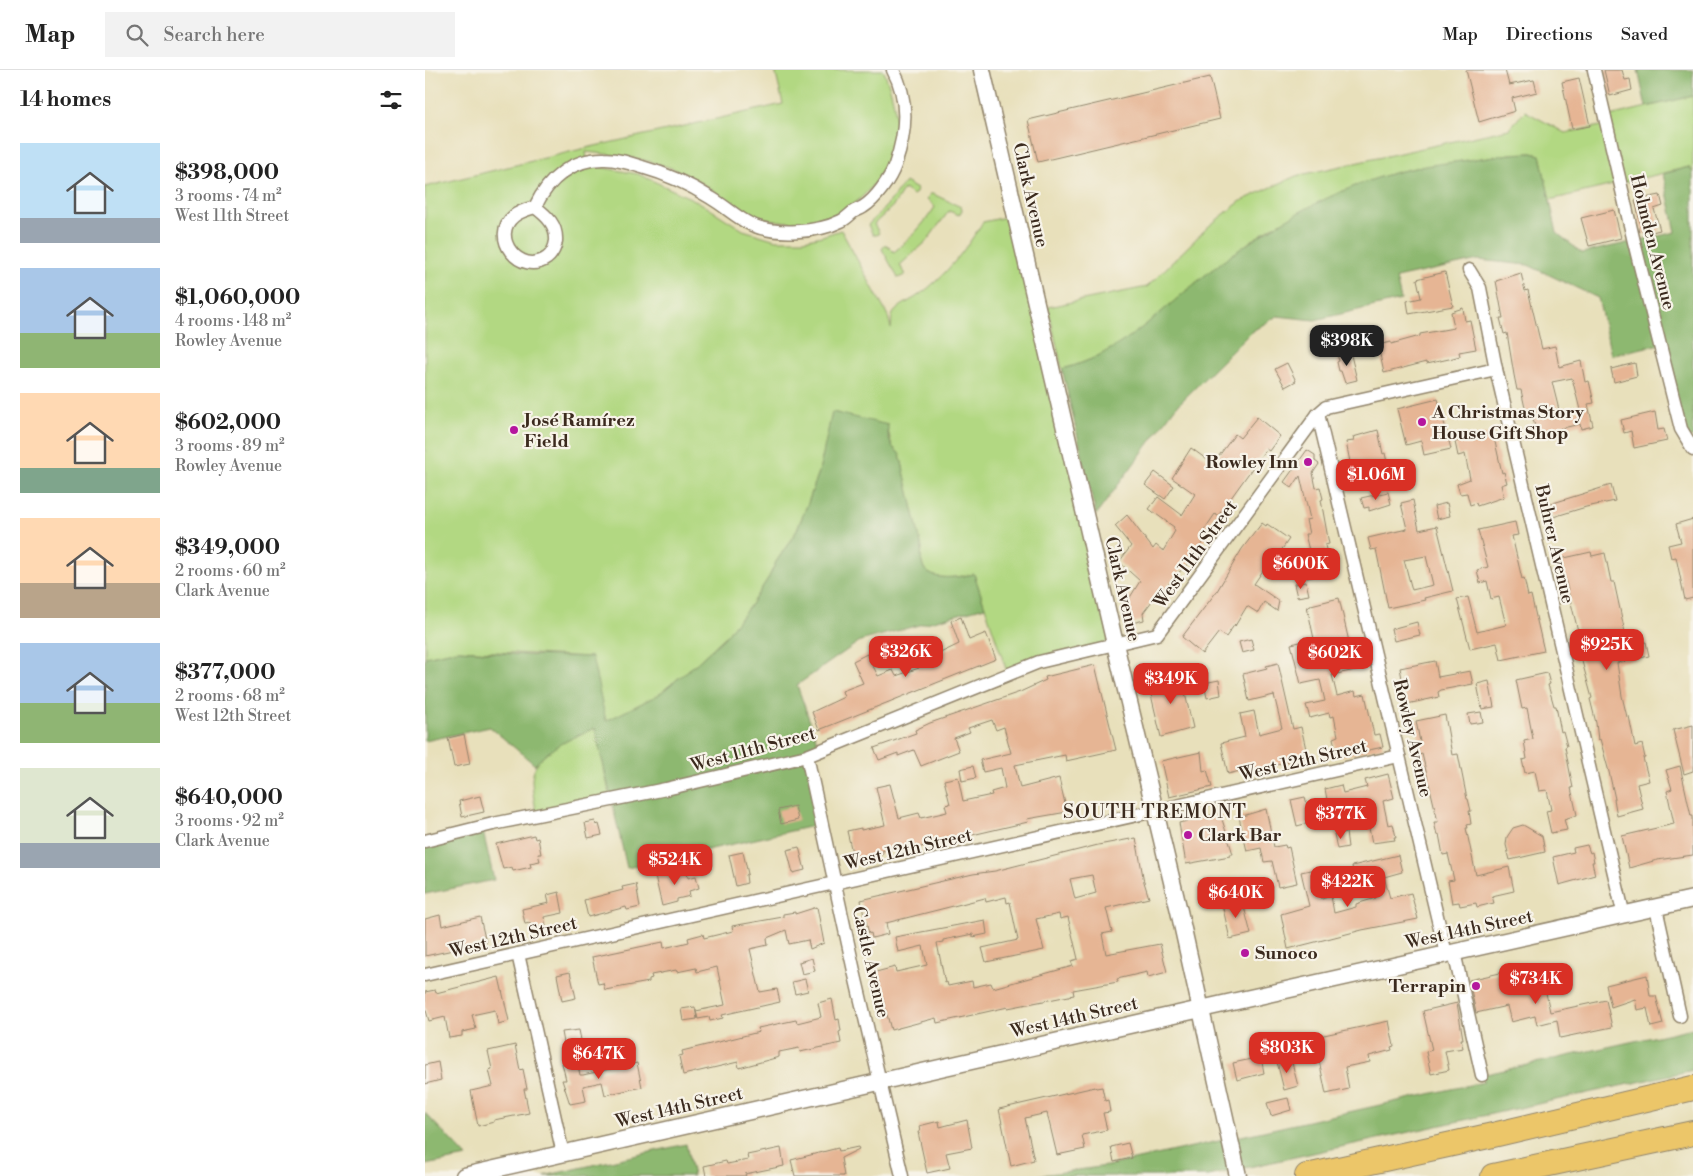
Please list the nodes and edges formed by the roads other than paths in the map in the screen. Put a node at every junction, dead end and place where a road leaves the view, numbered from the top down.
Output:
1 (893, 70) edge
2 (981, 70) edge
3 (1594, 70) edge
4 (535, 207) junction
5 (1469, 270) dead end
6 (1496, 369) junction
7 (1318, 414) junction
8 (1693, 449) edge
9 (1115, 644) junction
10 (807, 756) junction
11 (1399, 756) junction
12 (1155, 811) junction
13 (425, 840) edge
14 (835, 884) junction
15 (1693, 900) edge
16 (1656, 908) junction
17 (1624, 916) junction
18 (1450, 953) junction
19 (518, 954) junction
20 (425, 975) edge
21 (1202, 1008) junction
22 (1680, 1016) dead end
23 (1482, 1075) dead end
24 (881, 1081) junction
25 (1693, 1088) edge
26 (1693, 1099) edge
27 (1693, 1133) edge
28 (1493, 1135) junction
29 (1693, 1147) edge
30 (563, 1154) junction
31 (468, 1175) edge
32 (902, 1176) edge
33 (1238, 1176) edge
34 (1307, 1176) edge
35 (1493, 1176) edge
36 (1510, 1176) edge

1 - 4 street
2 - 9 street, Clark Avenue
3 - 8 street, Holmden Avenue
4 - 4 street
5 - 6 street, Buhrer Avenue
6 - 7 street, West 11th Street
6 - 17 street, Buhrer Avenue
7 - 9 street, West 11th Street
7 - 11 street, Rowley Avenue
9 - 10 street, West 11th Street
9 - 12 street, Clark Avenue
10 - 13 street, West 11th Street
10 - 14 street, Castle Avenue
11 - 12 street, West 12th Street
11 - 18 street, Rowley Avenue
12 - 14 street, West 12th Street
12 - 21 street, Clark Avenue
14 - 19 street, West 12th Street
14 - 24 street, Castle Avenue
15 - 16 street, West 14th Street
16 - 17 street, West 14th Street
16 - 22 street
17 - 18 street, West 14th Street
18 - 21 street, West 14th Street
18 - 23 street, Rowley Avenue
19 - 20 street, West 12th Street
19 - 30 street
21 - 24 street, West 14th Street
21 - 33 street, Clark Avenue
24 - 30 street, West 14th Street
24 - 32 street, Castle Avenue
25 - 28 highway
26 - 28 highway
27 - 35 highway
28 - 34 highway
29 - 36 highway
30 - 31 street, West 14th Street

